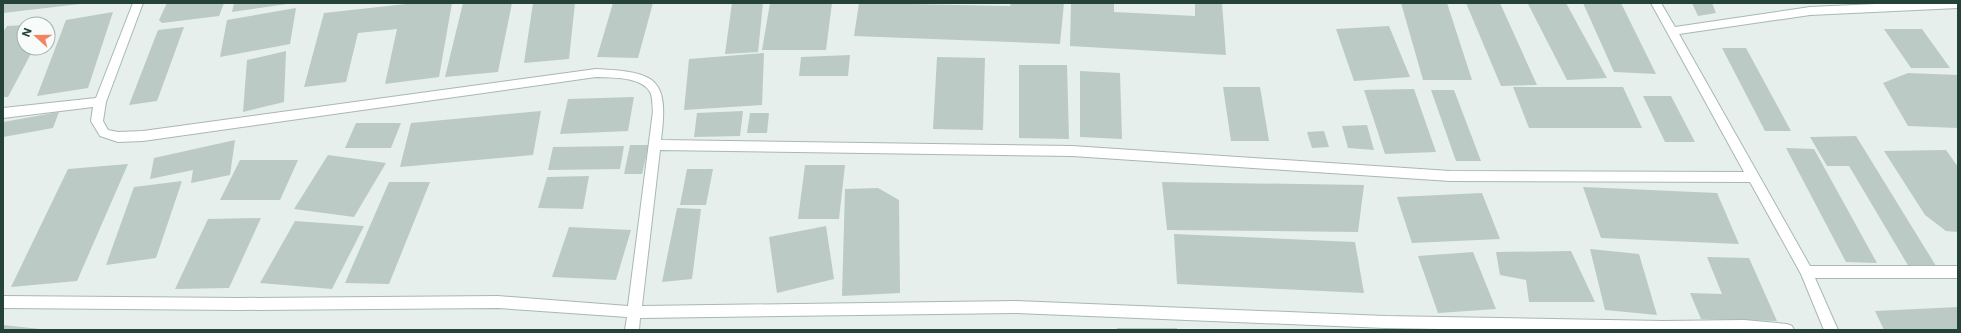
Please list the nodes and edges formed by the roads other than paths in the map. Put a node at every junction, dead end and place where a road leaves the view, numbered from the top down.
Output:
1 (138, 3) edge
2 (1656, 3) edge
3 (1958, 4) edge
4 (1673, 31) junction
5 (100, 102) junction
6 (3, 113) edge
7 (655, 145) junction
8 (1754, 177) junction
9 (1806, 272) junction
10 (1958, 272) edge
11 (3, 302) edge
12 (634, 312) junction
13 (632, 330) edge
14 (1787, 330) edge
15 (1831, 330) edge

1 - 5 street
2 - 4 street
3 - 4 street
4 - 8 street
5 - 6 street
5 - 7 street
7 - 8 street
7 - 12 street
8 - 9 street
9 - 10 street
9 - 15 street
11 - 12 street
12 - 13 street
12 - 14 street

